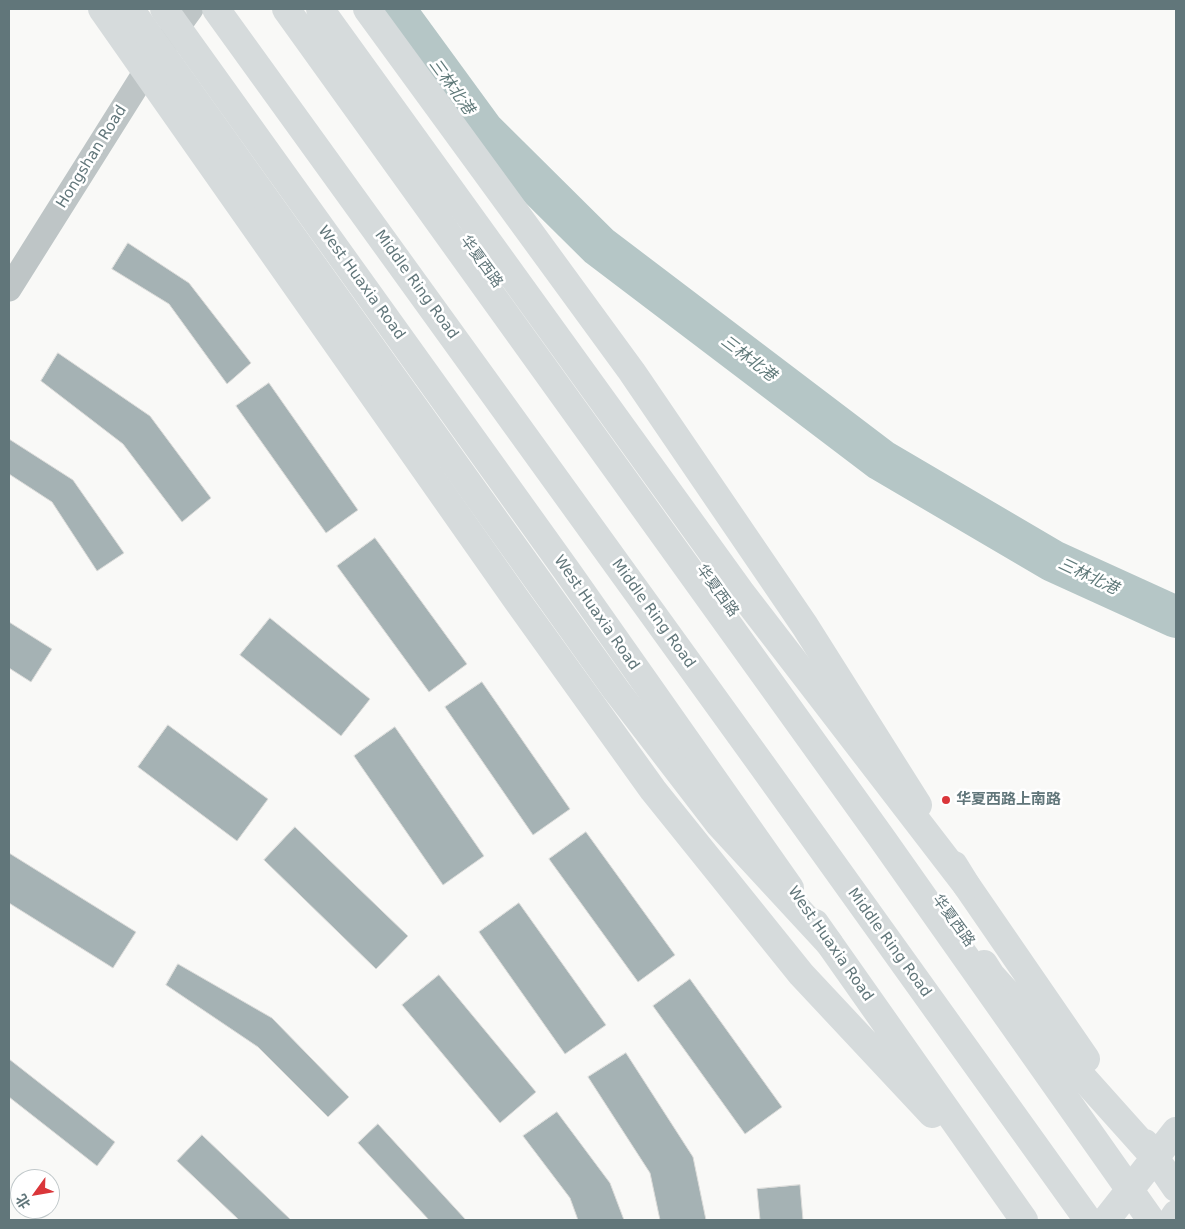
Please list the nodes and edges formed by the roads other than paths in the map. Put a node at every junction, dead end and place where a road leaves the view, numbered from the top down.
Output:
1 (102, 9) edge
2 (130, 9) edge
3 (216, 9) edge
4 (286, 9) edge
5 (299, 9) edge
6 (320, 9) edge
7 (367, 9) edge
8 (177, 15) edge
9 (146, 71) junction
10 (9, 289) edge
11 (967, 886) junction
12 (829, 943) junction
13 (1176, 1131) edge
14 (1155, 1158) junction
15 (1001, 1188) junction
16 (1176, 1188) edge
17 (1176, 1214) edge
18 (1024, 1220) edge
19 (1088, 1220) edge
20 (1106, 1220) edge
21 (1151, 1220) edge
22 (1172, 1220) edge

1 - 9 main road
2 - 12 main road
3 - 19 main road, Middle Ring Road
4 - 21 main road
5 - 14 main road, 华夏西路
6 - 11 main road
7 - 11 main road
8 - 9 street, Hongshan Road
8 - 12 main road, West Huaxia Road
9 - 10 street, Hongshan Road
9 - 15 main road
11 - 14 main road
12 - 15 main road, West Huaxia Road
13 - 14 main road
14 - 16 main road
14 - 20 main road
15 - 18 main road, West Huaxia Road
17 - 22 main road

